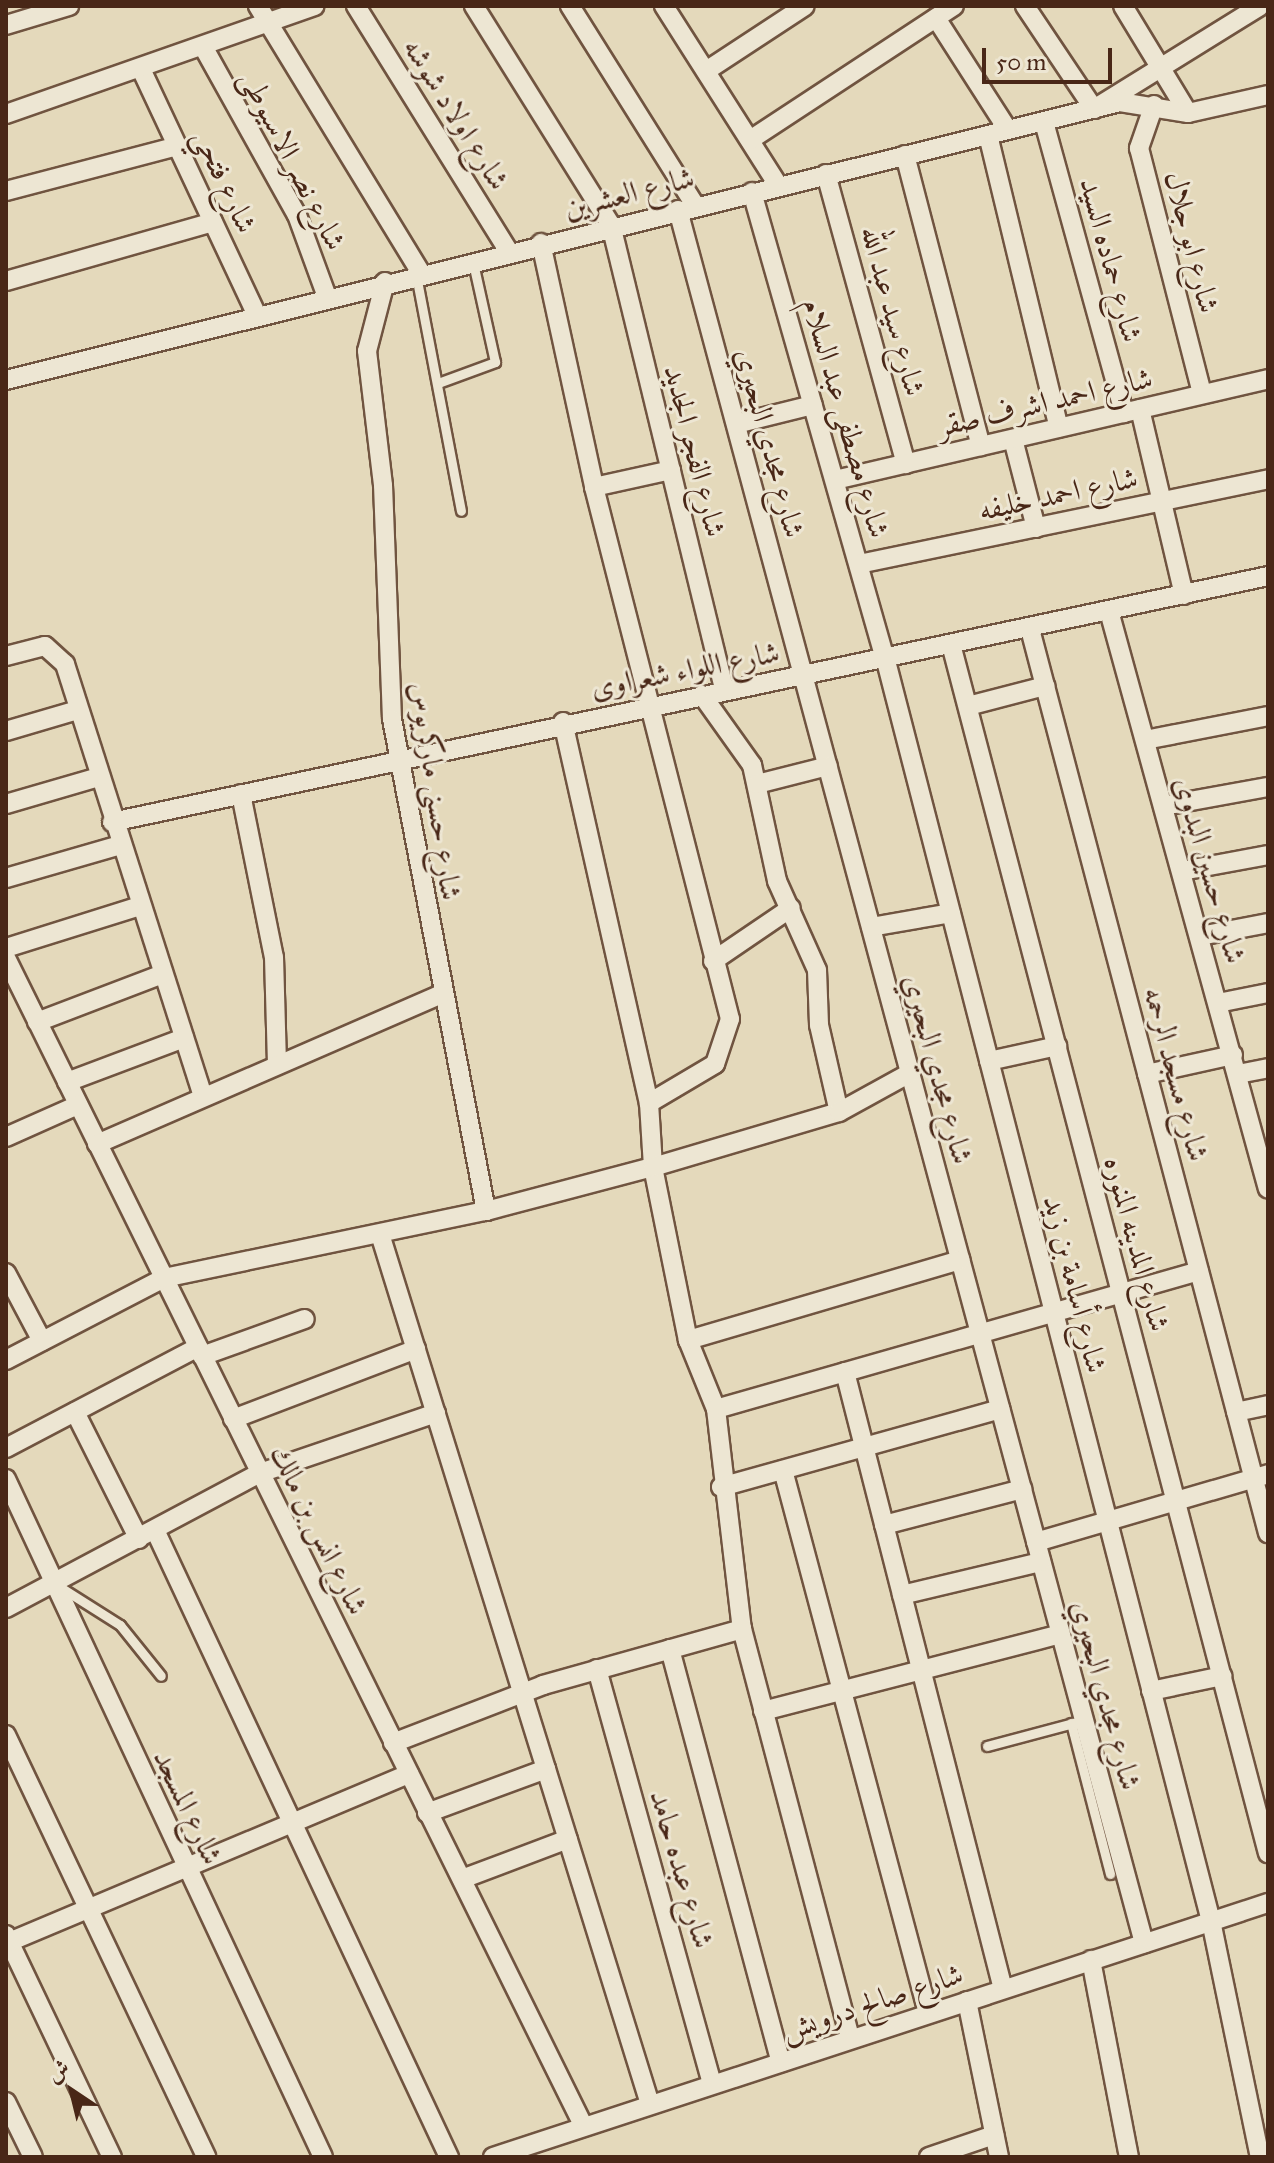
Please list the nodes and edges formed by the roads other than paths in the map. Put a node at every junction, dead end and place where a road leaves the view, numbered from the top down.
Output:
1 (69, 6) edge
2 (258, 6) edge
3 (315, 6) edge
4 (356, 6) edge
5 (474, 6) edge
6 (570, 6) edge
7 (664, 6) edge
8 (805, 6) edge
9 (954, 6) edge
10 (1025, 6) edge
11 (1123, 6) edge
12 (1260, 6) edge
13 (936, 18) junction
14 (6, 25) edge
15 (270, 25) junction
16 (205, 50) junction
17 (142, 71) junction
18 (706, 71) junction
19 (1163, 71) junction
20 (1268, 95) edge
21 (1154, 105) junction
22 (1094, 109) junction
23 (1188, 113) junction
24 (6, 114) edge
25 (1044, 122) junction
26 (1008, 130) junction
27 (988, 135) junction
28 (750, 140) junction
29 (177, 146) junction
30 (905, 155) junction
31 (826, 174) junction
32 (778, 185) junction
33 (6, 191) edge
34 (752, 192) junction
35 (687, 208) junction
36 (213, 222) junction
37 (611, 225) junction
38 (541, 243) junction
39 (509, 252) junction
40 (472, 260) junction
41 (418, 274) junction
42 (6, 281) edge
43 (385, 282) junction
44 (327, 297) junction
45 (257, 315) junction
46 (1268, 379) edge
47 (6, 380) edge
48 (438, 383) junction
49 (1202, 394) junction
50 (813, 405) junction
51 (1132, 411) junction
52 (736, 424) junction
53 (1059, 428) junction
54 (1013, 439) junction
55 (981, 446) junction
56 (906, 464) junction
57 (671, 470) junction
58 (1268, 479) edge
59 (835, 480) junction
60 (594, 487) junction
61 (1162, 501) junction
62 (461, 511) dead end
63 (1036, 528) junction
64 (859, 564) junction
65 (1268, 576) edge
66 (1184, 595) junction
67 (1109, 611) junction
68 (1030, 629) junction
69 (952, 648) junction
70 (6, 656) edge
71 (886, 661) junction
72 (804, 676) junction
73 (1045, 686) junction
74 (724, 690) junction
75 (702, 695) junction
76 (647, 705) junction
77 (968, 706) junction
78 (78, 710) junction
79 (1268, 716) edge
80 (563, 722) junction
81 (6, 731) edge
82 (1145, 740) junction
83 (398, 759) junction
84 (828, 766) junction
85 (99, 777) junction
86 (757, 784) junction
87 (1268, 787) edge
88 (241, 794) junction
89 (6, 804) edge
90 (1163, 806) junction
91 (112, 822) junction
92 (120, 845) junction
93 (1268, 855) edge
94 (1182, 871) junction
95 (6, 878) edge
96 (140, 906) junction
97 (791, 908) junction
98 (951, 913) junction
99 (1268, 923) edge
100 (871, 927) junction
101 (1200, 936) junction
102 (6, 948) edge
103 (6, 958) edge
104 (713, 961) junction
105 (163, 974) junction
106 (1268, 993) edge
107 (440, 995) junction
108 (1218, 1003) junction
109 (37, 1022) junction
110 (184, 1038) junction
111 (1057, 1046) junction
112 (1233, 1055) junction
113 (989, 1061) junction
114 (277, 1065) junction
115 (1268, 1068) edge
116 (910, 1073) junction
117 (1147, 1074) junction
118 (1238, 1074) junction
119 (67, 1082) junction
120 (203, 1097) junction
121 (649, 1103) junction
122 (78, 1105) junction
123 (839, 1112) junction
124 (6, 1137) edge
125 (97, 1144) junction
126 (653, 1167) junction
127 (1268, 1189) edge
128 (486, 1211) junction
129 (380, 1234) junction
130 (960, 1260) junction
131 (1199, 1271) junction
132 (6, 1273) edge
133 (164, 1278) junction
134 (1121, 1293) junction
135 (1054, 1313) junction
136 (305, 1319) dead end
137 (980, 1334) junction
138 (688, 1340) junction
139 (42, 1341) junction
140 (416, 1349) junction
141 (200, 1352) junction
142 (6, 1360) edge
143 (845, 1372) junction
144 (1268, 1405) edge
145 (716, 1409) junction
146 (1000, 1409) junction
147 (75, 1412) junction
148 (1236, 1412) junction
149 (436, 1413) junction
150 (233, 1419) junction
151 (864, 1447) junction
152 (6, 1448) edge
153 (783, 1470) junction
154 (260, 1473) junction
155 (1261, 1476) edge
156 (6, 1479) edge
157 (721, 1487) junction
158 (1022, 1489) junction
159 (1176, 1501) junction
160 (1108, 1521) junction
161 (884, 1525) junction
162 (1268, 1533) edge
163 (147, 1534) junction
164 (1036, 1542) junction
165 (1041, 1562) junction
166 (54, 1583) junction
167 (902, 1595) junction
168 (6, 1608) edge
169 (742, 1629) junction
170 (1060, 1634) junction
171 (670, 1649) junction
172 (597, 1669) junction
173 (922, 1670) junction
174 (161, 1676) dead end
175 (1222, 1676) junction
176 (842, 1691) junction
177 (1151, 1691) junction
178 (523, 1694) junction
179 (763, 1711) junction
180 (1077, 1722) junction
181 (6, 1735) edge
182 (393, 1743) junction
183 (987, 1746) dead end
184 (546, 1769) junction
185 (409, 1774) junction
186 (427, 1813) junction
187 (293, 1823) junction
188 (568, 1839) junction
189 (1268, 1853) edge
190 (185, 1868) junction
191 (1110, 1874) dead end
192 (462, 1879) junction
193 (1268, 1903) edge
194 (88, 1909) junction
195 (1211, 1921) junction
196 (8, 1938) edge
197 (1144, 1943) junction
198 (1091, 1960) junction
199 (1003, 1989) junction
200 (967, 2001) junction
201 (928, 2013) junction
202 (850, 2039) junction
203 (781, 2062) junction
204 (712, 2084) junction
205 (6, 2102) edge
206 (650, 2104) junction
207 (583, 2125) junction
208 (994, 2135) junction
209 (33, 2157) edge
210 (112, 2157) edge
211 (206, 2157) edge
212 (323, 2157) edge
213 (449, 2157) edge
214 (493, 2157) edge
215 (929, 2157) edge
216 (999, 2157) edge
217 (1129, 2157) edge
218 (1260, 2157) edge

1 - 14 street
2 - 15 street
3 - 15 street
4 - 39 street, شارع اولاد شوشه
5 - 37 street, شارع الفجر الجديد
6 - 35 street, شارع مجدي البحيري
7 - 18 street
8 - 18 street
9 - 13 street
10 - 22 street
11 - 19 street
12 - 19 street
13 - 26 street
13 - 28 street
15 - 16 street
15 - 41 street
16 - 17 street
16 - 44 street, شارع نصر الاسيوطى
17 - 24 street
17 - 29 street, شارع فتحي
18 - 28 street
19 - 22 street
19 - 23 street
20 - 23 street, شارع العشرين
21 - 22 street, شارع العشرين
21 - 23 street, شارع العشرين
21 - 49 street, شارع ابو جلال
22 - 25 street, شارع العشرين
25 - 26 street, شارع العشرين
25 - 51 street, شارع حماده السيد
26 - 27 street, شارع العشرين
27 - 30 street, شارع العشرين
27 - 53 street
28 - 32 street
29 - 33 street
29 - 36 street, شارع فتحي
30 - 31 street, شارع العشرين
30 - 55 street
31 - 32 street, شارع العشرين
31 - 56 street, شارع سيد عبد الله
32 - 34 street, شارع العشرين
34 - 35 street, شارع العشرين
34 - 50 street, شارع مصطفى عبد السلام
35 - 37 street, شارع العشرين
35 - 52 street, شارع مجدي البحيري
36 - 42 street
36 - 45 street, شارع فتحي
37 - 38 street, شارع العشرين
37 - 57 street, شارع الفجر الجديد
38 - 39 street, شارع العشرين
38 - 60 street
39 - 40 street, شارع العشرين
40 - 41 street, شارع العشرين
40 - 48 lane
41 - 43 street, شارع العشرين
41 - 48 lane
43 - 44 street, شارع العشرين
43 - 83 street, شارع حسنى ماركريوس
44 - 45 street, شارع العشرين
45 - 47 street, شارع العشرين
46 - 49 street, شارع احمد اشرف صقر
48 - 62 lane
49 - 51 street, شارع احمد اشرف صقر
50 - 52 street
50 - 59 street, شارع مصطفى عبد السلام
51 - 53 street, شارع احمد اشرف صقر
51 - 61 street, شارع حماده السيد
52 - 72 street, شارع مجدي البحيري
53 - 54 street, شارع احمد اشرف صقر
54 - 55 street, شارع احمد اشرف صقر
54 - 63 street
55 - 56 street, شارع احمد اشرف صقر
56 - 59 street, شارع احمد اشرف صقر
57 - 60 street
57 - 74 street, شارع الفجر الجديد
58 - 61 street, شارع احمد خليفه
59 - 64 street, شارع مصطفى عبد السلام
60 - 76 street
61 - 63 street, شارع احمد خليفه
61 - 66 street, شارع حماده السيد
63 - 64 street, شارع احمد خليفه
64 - 71 street, شارع مصطفى عبد السلام
65 - 66 street, شارع اللواء شعراوى
66 - 67 street, شارع اللواء شعراوى
67 - 68 street, شارع اللواء شعراوى
67 - 82 street, شارع حسين البدوى
68 - 69 street, شارع اللواء شعراوى
68 - 73 street, شارع مسجد الرحمه
69 - 71 street, شارع اللواء شعراوى
69 - 77 street, شارع المدينه المنوره
70 - 78 street
71 - 72 street, شارع اللواء شعراوى
71 - 98 street, شارع أسامة بن زيد
72 - 74 street, شارع اللواء شعراوى
72 - 84 street, شارع مجدي البحيري
73 - 77 street
73 - 117 street, شارع مسجد الرحمه
74 - 75 street, شارع اللواء شعراوى
75 - 76 street, شارع اللواء شعراوى
75 - 86 street
76 - 80 street, شارع اللواء شعراوى
76 - 104 street
77 - 111 street, شارع المدينه المنوره
78 - 81 street
78 - 85 street
79 - 82 street
80 - 83 street, شارع اللواء شعراوى
80 - 121 street
82 - 90 street, شارع حسين البدوى
83 - 88 street, شارع اللواء شعراوى
83 - 107 street, شارع حسنى ماركريوس
84 - 86 street
84 - 100 street, شارع مجدي البحيري
85 - 89 street
85 - 91 street
86 - 97 street
87 - 90 street
88 - 91 street, شارع اللواء شعراوى
88 - 114 street
90 - 94 street, شارع حسين البدوى
91 - 92 street
92 - 95 street
92 - 96 street
93 - 94 street
94 - 101 street, شارع حسين البدوى
96 - 102 street
96 - 105 street
97 - 104 street
97 - 123 street
98 - 100 street
98 - 113 street, شارع أسامة بن زيد
99 - 101 street
100 - 116 street, شارع مجدي البحيري
101 - 108 street, شارع حسين البدوى
103 - 109 street, شارع انس بن مالك
104 - 121 street
105 - 109 street
105 - 110 street
106 - 108 street
107 - 114 street
107 - 128 street, شارع حسنى ماركريوس
108 - 112 street, شارع حسين البدوى
109 - 119 street, شارع انس بن مالك
110 - 119 street
110 - 120 street
111 - 113 street
111 - 134 street, شارع المدينه المنوره
112 - 117 street
112 - 118 street, شارع حسين البدوى
113 - 135 street, شارع أسامة بن زيد
114 - 120 street
115 - 118 street
116 - 123 street
116 - 130 street, شارع مجدي البحيري
117 - 131 street, شارع مسجد الرحمه
118 - 127 street, شارع حسين البدوى
119 - 122 street, شارع انس بن مالك
120 - 125 street
121 - 126 street
122 - 124 street
122 - 125 street, شارع انس بن مالك
123 - 126 street
125 - 133 street, شارع انس بن مالك
126 - 128 street
126 - 138 street
128 - 129 street
129 - 133 street
129 - 140 street
130 - 137 street, شارع مجدي البحيري
130 - 138 street
131 - 134 street
131 - 148 street, شارع مسجد الرحمه
132 - 139 street
133 - 139 street
133 - 141 street, شارع انس بن مالك
134 - 135 street
134 - 159 street, شارع المدينه المنوره
135 - 137 street
135 - 160 street, شارع أسامة بن زيد
136 - 141 street
137 - 143 street
137 - 146 street, شارع مجدي البحيري
138 - 145 street
139 - 142 street
140 - 149 street
140 - 150 street
141 - 147 street
141 - 150 street, شارع انس بن مالك
143 - 145 street
143 - 151 street
144 - 148 street
145 - 157 street
146 - 151 street
146 - 158 street, شارع مجدي البحيري
147 - 152 street
147 - 163 street
148 - 155 street, شارع مسجد الرحمه
149 - 154 street
149 - 178 street
150 - 154 street, شارع انس بن مالك
151 - 153 street
151 - 161 street
153 - 157 street
153 - 176 street
154 - 163 street
154 - 182 street, شارع انس بن مالك
155 - 159 street
155 - 162 street, شارع مسجد الرحمه
156 - 166 street, شارع المسجد
157 - 169 street
158 - 161 street
158 - 164 street, شارع مجدي البحيري
159 - 160 street
159 - 175 street, شارع المدينه المنوره
160 - 164 street
160 - 177 street, شارع أسامة بن زيد
161 - 167 street
163 - 166 street
163 - 187 street
164 - 165 street, شارع مجدي البحيري
165 - 167 street
165 - 170 street, شارع مجدي البحيري
166 - 168 street
166 - 174 lane
166 - 190 street, شارع المسجد
167 - 173 street
169 - 171 street
169 - 179 street
170 - 173 street
170 - 180 street, شارع مجدي البحيري
171 - 172 street
171 - 203 street
172 - 178 street
172 - 204 street, شارع عبده حامد
173 - 176 street
173 - 199 street
175 - 177 street
175 - 189 street, شارع المدينه المنوره
176 - 179 street
176 - 201 street
177 - 195 street, شارع أسامة بن زيد
178 - 182 street
178 - 184 street
179 - 202 street
180 - 183 lane
180 - 191 lane
180 - 197 street, شارع مجدي البحيري
181 - 194 street
182 - 185 street, شارع انس بن مالك
184 - 186 street
184 - 188 street
185 - 186 street, شارع انس بن مالك
185 - 187 street
186 - 192 street, شارع انس بن مالك
187 - 190 street
187 - 213 street
188 - 192 street
188 - 206 street
190 - 194 street
190 - 212 street, شارع المسجد
192 - 207 street, شارع انس بن مالك
193 - 195 street, شارع صالح درويش
194 - 196 street
194 - 211 street
195 - 197 street, شارع صالح درويش
195 - 218 street, شارع أسامة بن زيد
196 - 210 street
197 - 198 street, شارع صالح درويش
198 - 199 street, شارع صالح درويش
198 - 217 street
199 - 200 street, شارع صالح درويش
200 - 201 street, شارع صالح درويش
200 - 208 street
201 - 202 street, شارع صالح درويش
202 - 203 street, شارع صالح درويش
203 - 204 street, شارع صالح درويش
204 - 206 street, شارع صالح درويش
205 - 209 street
206 - 207 street, شارع صالح درويش
207 - 214 street, شارع صالح درويش
208 - 215 street
208 - 216 street

